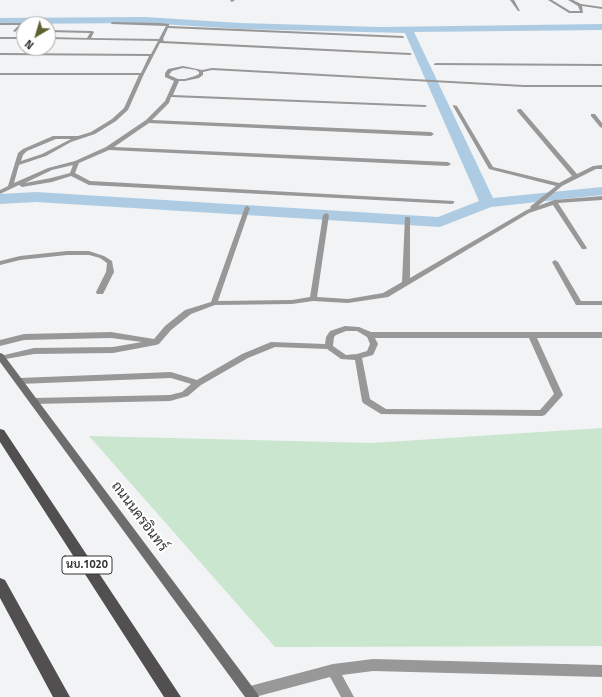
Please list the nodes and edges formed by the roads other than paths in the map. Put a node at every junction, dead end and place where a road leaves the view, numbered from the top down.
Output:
1 (512, 0) edge
2 (550, 0) edge
3 (570, 0) edge
4 (580, 5) junction
5 (602, 8) edge
6 (519, 10) dead end
7 (112, 23) dead end
8 (0, 24) edge
9 (168, 26) junction
10 (15, 31) joint
11 (56, 31) edge
12 (403, 37) dead end
13 (0, 38) edge
14 (9, 38) junction
15 (16, 38) edge
16 (56, 38) edge
17 (89, 38) junction
18 (160, 41) junction
19 (0, 54) edge
20 (410, 54) dead end
21 (152, 55) junction
22 (436, 64) dead end
23 (602, 65) edge
24 (201, 71) junction
25 (0, 74) edge
26 (142, 74) junction
27 (177, 80) junction
28 (602, 86) edge
29 (170, 96) junction
30 (425, 106) dead end
31 (455, 106) dead end
32 (520, 110) dead end
33 (593, 115) dead end
34 (148, 121) junction
35 (602, 126) edge
36 (431, 134) dead end
37 (81, 136) junction
38 (108, 148) junction
39 (77, 162) junction
40 (18, 164) junction
41 (448, 164) dead end
42 (602, 167) edge
43 (72, 174) junction
44 (576, 177) junction
45 (560, 185) junction
46 (10, 188) junction
47 (0, 192) edge
48 (602, 198) edge
49 (452, 202) dead end
50 (554, 202) junction
51 (247, 208) dead end
52 (528, 212) junction
53 (326, 215) dead end
54 (407, 218) dead end
55 (584, 248) dead end
56 (555, 262) dead end
57 (0, 263) edge
58 (406, 282) junction
59 (100, 292) dead end
60 (313, 299) junction
61 (602, 302) edge
62 (214, 303) junction
63 (370, 335) junction
64 (532, 335) junction
65 (602, 335) edge
66 (156, 342) junction
67 (0, 343) edge
68 (329, 347) junction
69 (1, 357) edge
70 (358, 357) junction
71 (19, 381) junction
72 (198, 383) junction
73 (34, 401) junction
74 (0, 432) edge
75 (0, 584) edge
76 (332, 670) junction
77 (602, 671) edge
78 (251, 694) edge
79 (62, 697) edge
80 (173, 697) edge
81 (348, 697) edge

1 - 6 street
2 - 4 street
3 - 4 street
4 - 5 street
7 - 9 street
8 - 10 street
9 - 12 street
9 - 18 street
10 - 14 street
11 - 17 street
13 - 14 street
14 - 15 street
16 - 17 street
17 - 18 street
18 - 20 street
18 - 21 street
19 - 21 street
21 - 26 street
22 - 23 street
24 - 27 street
24 - 27 street
24 - 28 street
25 - 26 street
26 - 37 street
27 - 29 street
29 - 30 street
29 - 34 street
31 - 45 street
32 - 44 street
33 - 35 street
34 - 36 street
34 - 38 street
37 - 40 street
37 - 40 street
38 - 39 street
38 - 41 street
39 - 43 street
39 - 46 street
40 - 46 street
42 - 44 street
43 - 46 street
43 - 49 street
44 - 45 street
45 - 52 street
46 - 47 street
48 - 50 street
50 - 52 street
50 - 55 street
51 - 62 street
52 - 58 street
53 - 60 street
54 - 58 street
56 - 61 street
57 - 59 street
58 - 60 street
60 - 62 street
62 - 66 street
63 - 64 street
63 - 68 street
63 - 70 street
64 - 65 street
64 - 70 street
66 - 67 street
66 - 69 street
68 - 70 street
68 - 72 street
69 - 71 main road, ถนนนครอินทร์
71 - 72 street
71 - 73 main road, ถนนนครอินทร์
72 - 73 street
73 - 78 main road, ถนนนครอินทร์
74 - 80 main road, นบ.1020
75 - 79 main road
76 - 77 street
76 - 78 street
76 - 81 street

